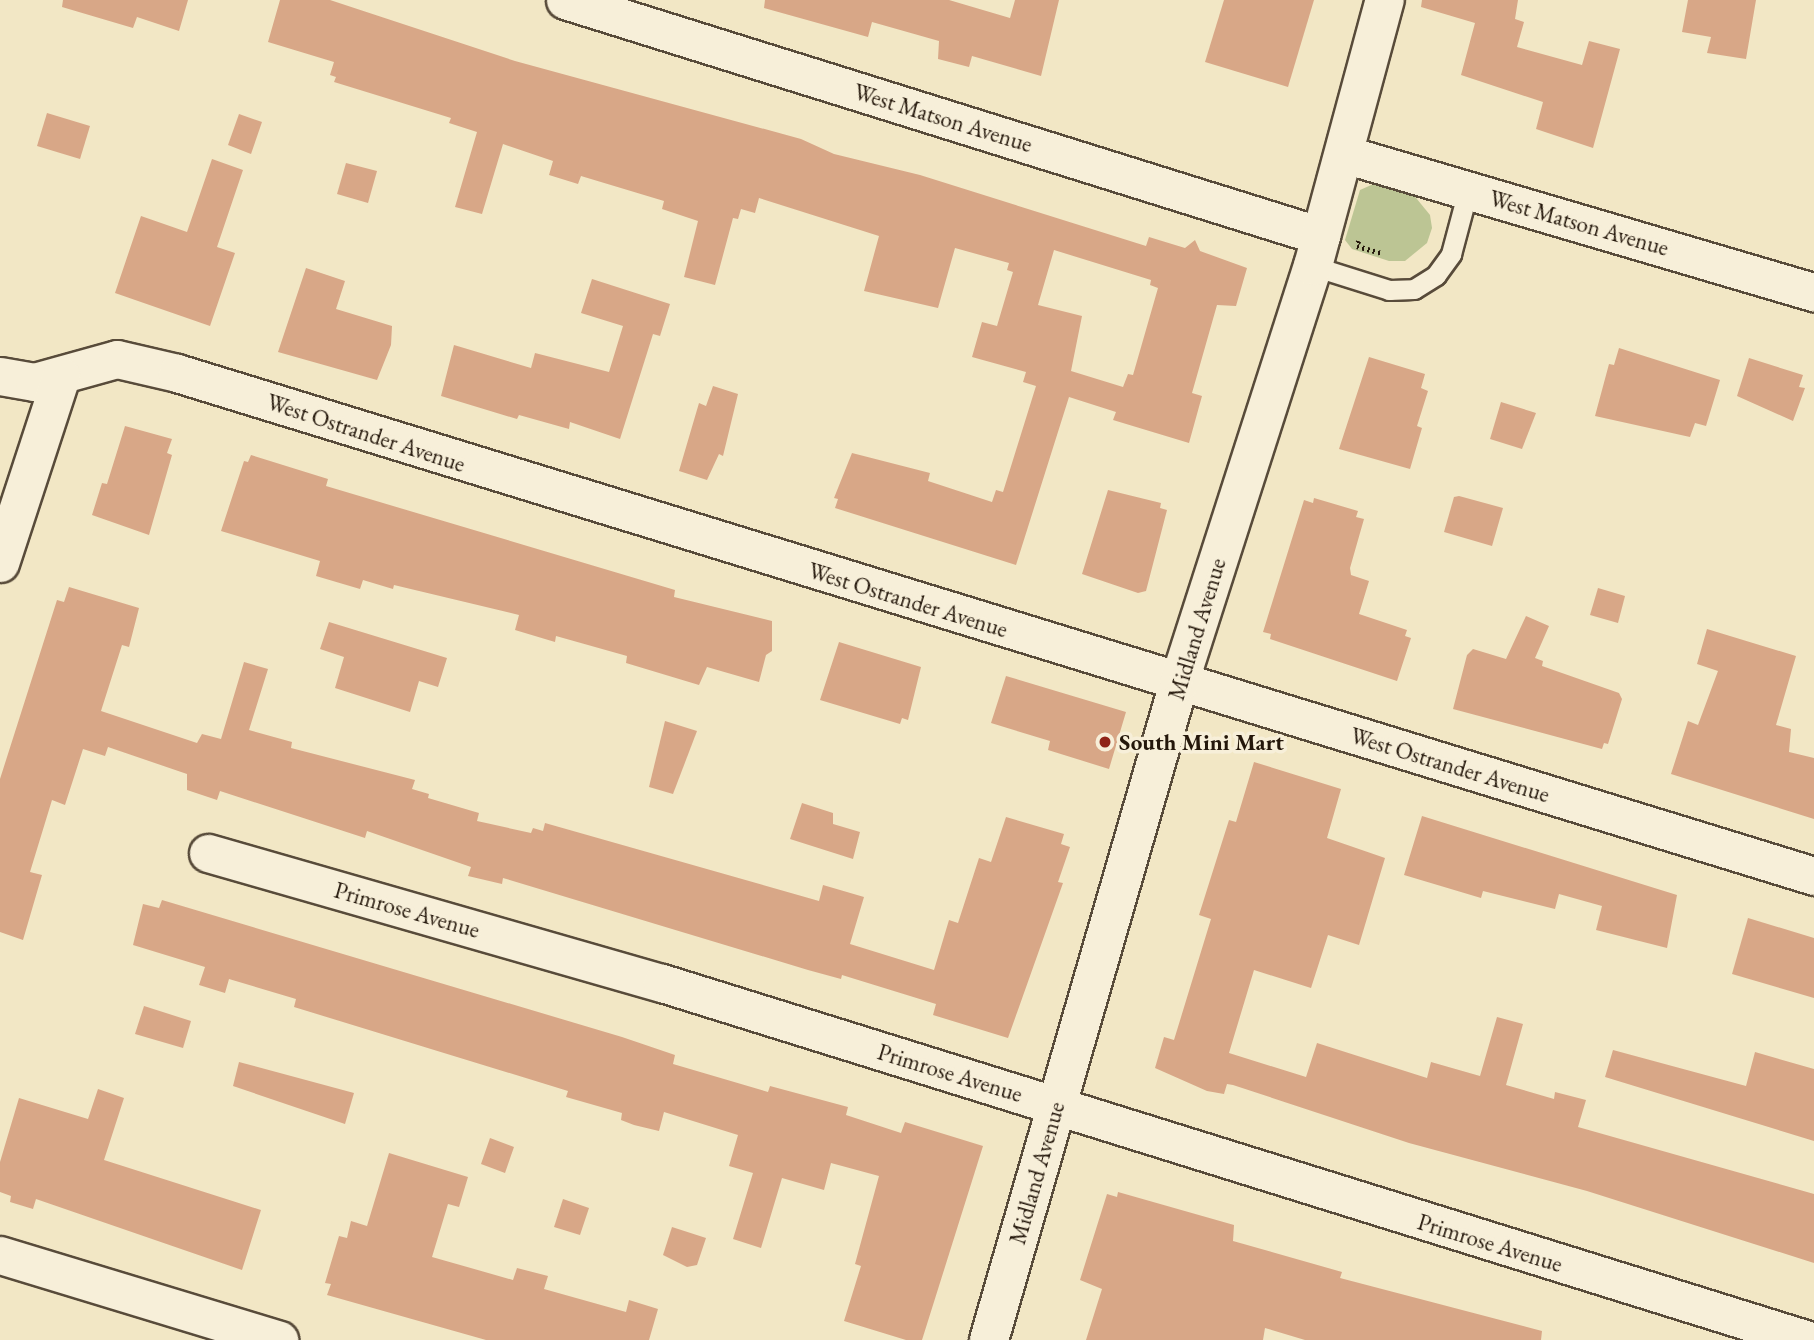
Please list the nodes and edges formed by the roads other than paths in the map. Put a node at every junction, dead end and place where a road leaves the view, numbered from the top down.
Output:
1 (565, 0) edge
2 (1385, 0) edge
3 (1344, 154) junction
4 (1468, 190) junction
5 (1317, 251) junction
6 (1814, 292) edge
7 (0, 376) edge
8 (61, 376) junction
9 (0, 563) edge
10 (1179, 683) junction
11 (208, 853) dead end
12 (1814, 876) edge
13 (1057, 1107) junction
14 (0, 1255) edge
15 (279, 1340) edge
16 (989, 1340) edge
17 (1808, 1340) edge

1 - 5 street, West Matson Avenue
2 - 3 street, Midland Avenue
3 - 4 street, West Matson Avenue
3 - 5 street, Midland Avenue
4 - 5 lane
4 - 6 street, West Matson Avenue
5 - 10 street, Midland Avenue
7 - 8 street, West Ostrander Avenue
8 - 9 street
8 - 10 street, West Ostrander Avenue
10 - 12 street, West Ostrander Avenue
10 - 13 street, Midland Avenue
11 - 13 street, Primrose Avenue
13 - 16 street, Midland Avenue
13 - 17 street, Primrose Avenue
14 - 15 street

